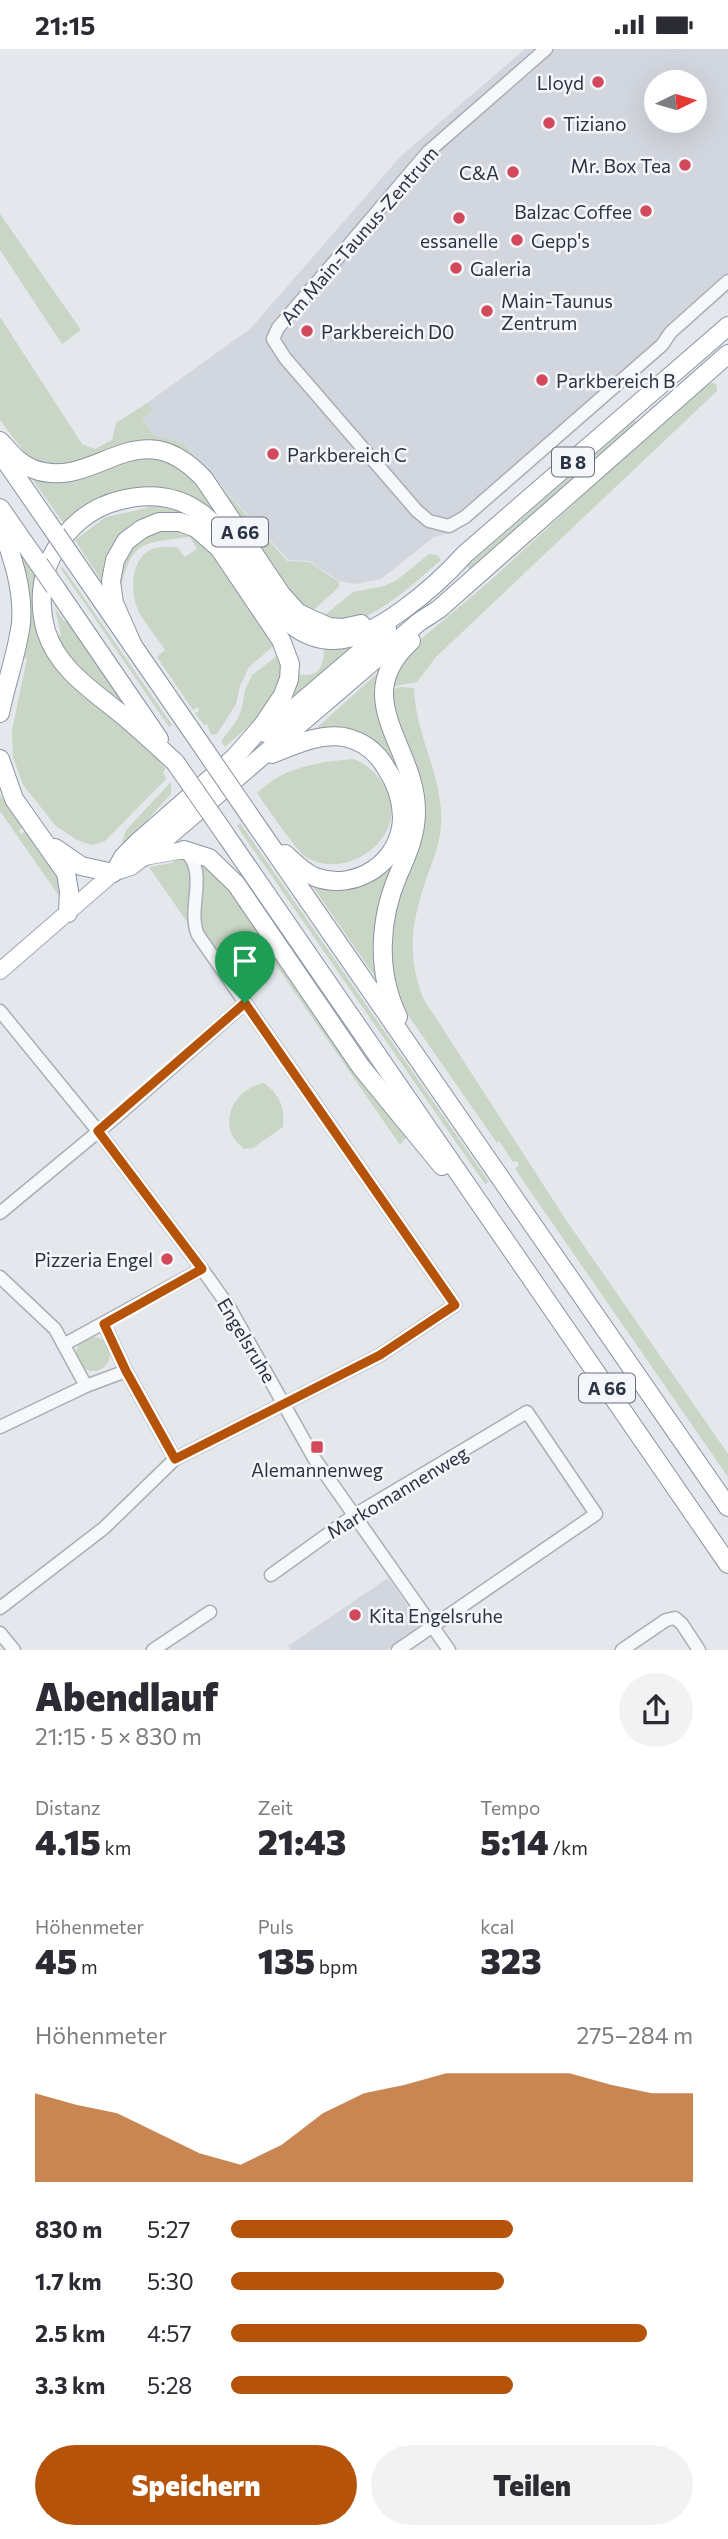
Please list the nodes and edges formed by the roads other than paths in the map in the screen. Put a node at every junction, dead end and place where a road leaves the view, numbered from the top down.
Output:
1 (546, 49) edge
2 (728, 281) edge
3 (728, 326) edge
4 (728, 354) edge
5 (0, 441) edge
6 (0, 453) edge
7 (0, 507) edge
8 (0, 522) edge
9 (465, 554) junction
10 (422, 594) junction
11 (439, 609) junction
12 (133, 646) junction
13 (0, 713) edge
14 (234, 757) junction
15 (262, 758) junction
16 (0, 759) edge
17 (175, 762) junction
18 (250, 816) junction
19 (41, 837) junction
20 (184, 850) junction
21 (144, 856) junction
22 (115, 872) junction
23 (68, 913) junction
24 (1, 967) edge
25 (245, 1003) junction
26 (0, 1011) edge
27 (422, 1064) junction
28 (98, 1131) junction
29 (0, 1213) edge
30 (491, 1220) junction
31 (202, 1269) junction
32 (0, 1277) edge
33 (104, 1324) junction
34 (65, 1344) junction
35 (126, 1371) junction
36 (86, 1386) junction
37 (284, 1403) junction
38 (0, 1427) edge
39 (175, 1459) junction
40 (728, 1507) edge
41 (353, 1515) junction
42 (726, 1564) edge
43 (271, 1575) dead end
44 (0, 1608) edge
45 (210, 1612) dead end
46 (433, 1626) junction
47 (0, 1633) edge
48 (14, 1650) edge
49 (153, 1650) edge
50 (398, 1650) edge
51 (449, 1650) edge
52 (622, 1650) edge
53 (699, 1650) edge

1 - 2 street, Am Main-Taunus-Zentrum
3 - 9 highway, B 8
4 - 11 highway, B 8
5 - 9 highway, A 66
6 - 12 highway, A 66, bridge
7 - 17 highway, A 66, bridge
8 - 13 highway
9 - 10 highway, B 8
10 - 14 highway, B 8
10 - 17 highway, A 66
11 - 15 highway, B 8
11 - 27 highway
12 - 14 highway
12 - 18 highway, A 66, bridge
14 - 22 highway, B 8
15 - 18 highway
15 - 21 highway, B 8
16 - 19 highway
17 - 30 highway, A 66, bridge
18 - 27 highway, A 66
19 - 22 highway
19 - 23 highway
20 - 21 main road
20 - 25 street
20 - 30 highway
21 - 22 main road, B 8
22 - 23 main road
23 - 24 main road
25 - 28 street
25 - 37 street
26 - 28 street, Engelsruhe
27 - 40 highway, A 66
28 - 29 street
28 - 31 street, Engelsruhe
30 - 42 highway, A 66
31 - 33 street
31 - 37 street, Engelsruhe
32 - 34 street
33 - 34 street
33 - 35 street
34 - 36 street
35 - 36 street
35 - 39 street
36 - 38 street
37 - 39 street
37 - 41 street, Engelsruhe
39 - 44 street
41 - 43 street, Markomannenweg
41 - 46 street, Engelsruhe
41 - 46 street, Markomannenweg
45 - 49 street
46 - 50 street
46 - 51 street, Engelsruhe
47 - 48 street
52 - 53 street

